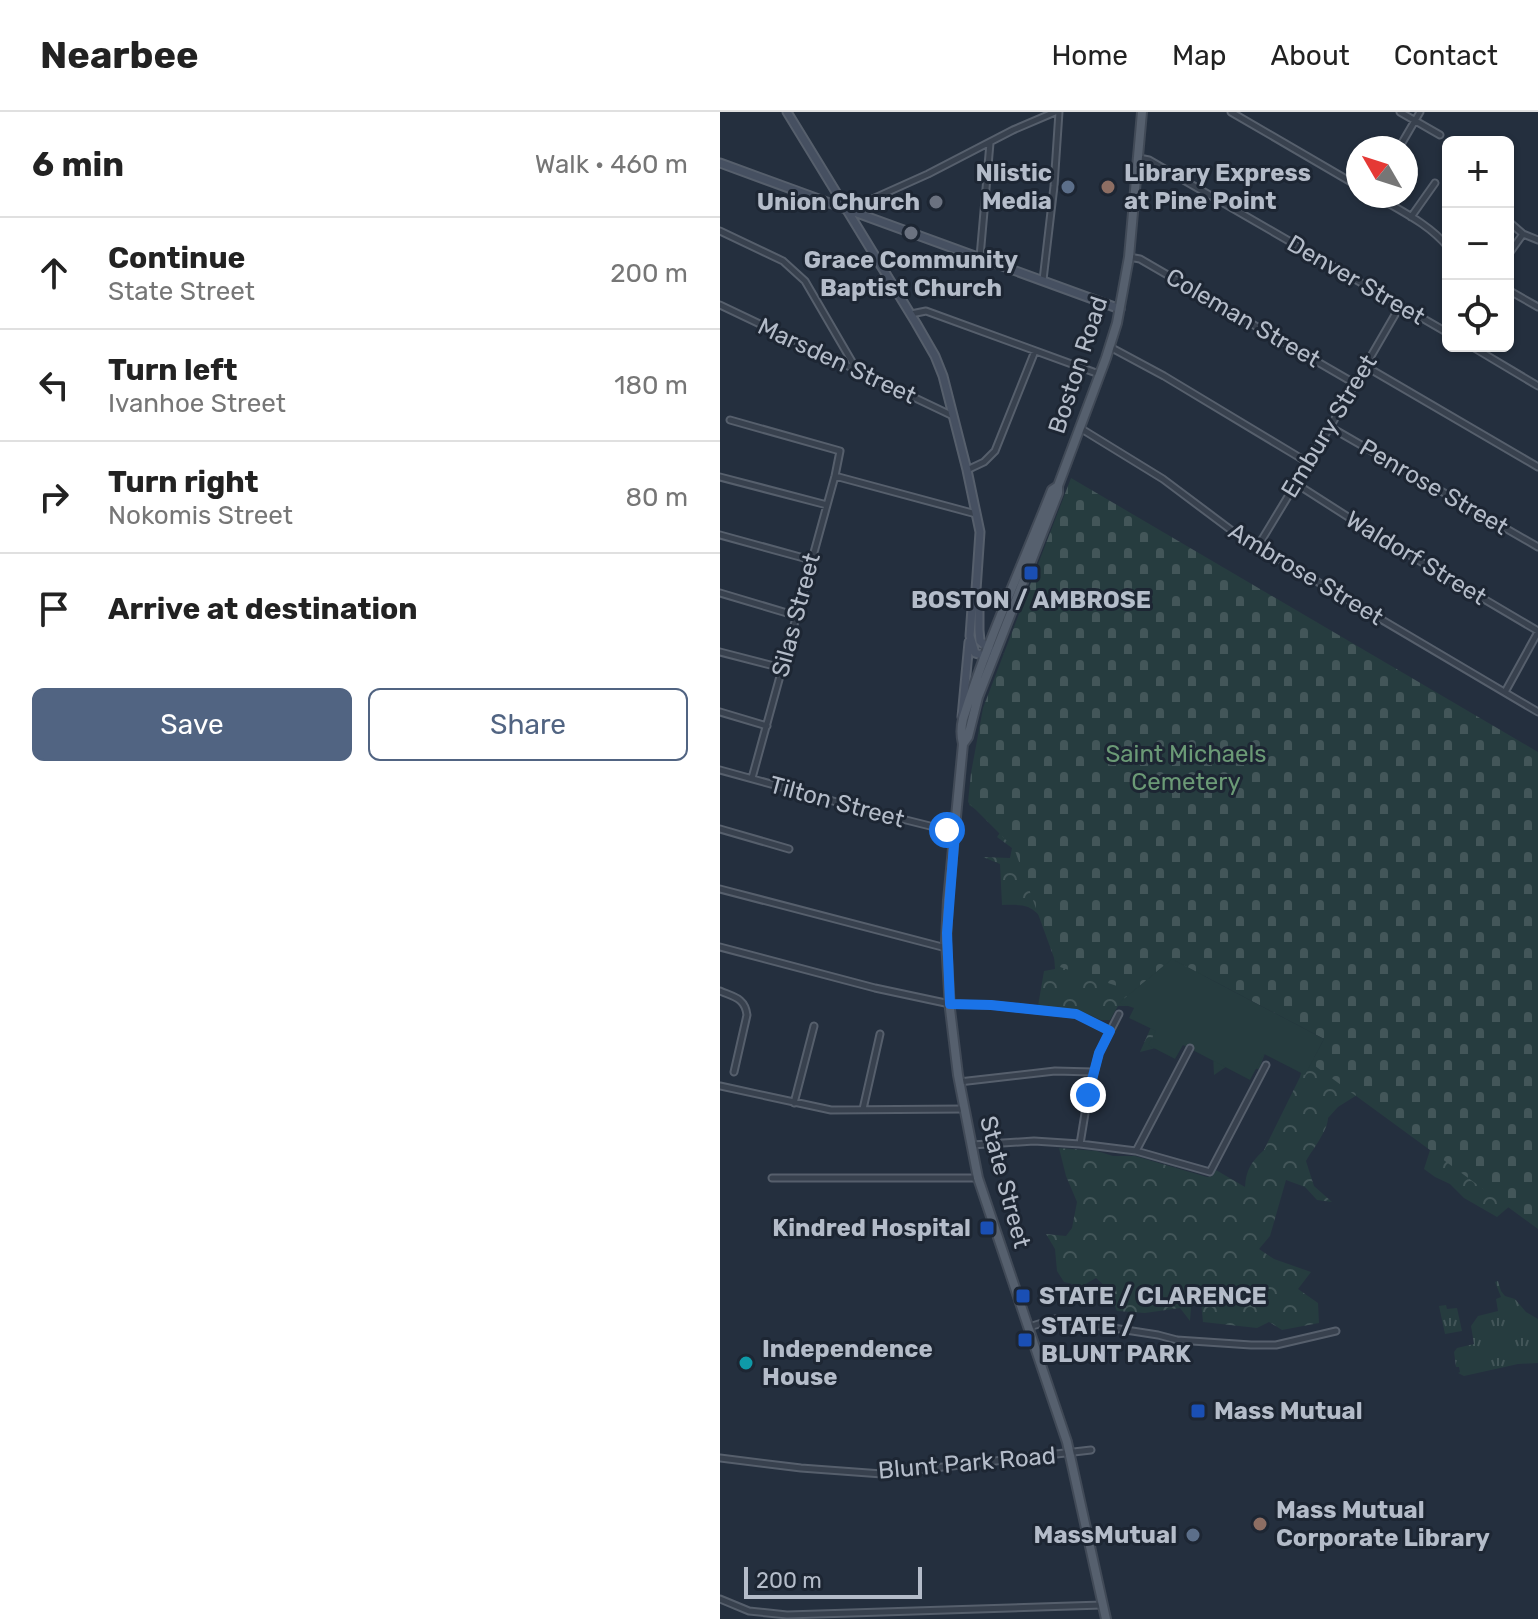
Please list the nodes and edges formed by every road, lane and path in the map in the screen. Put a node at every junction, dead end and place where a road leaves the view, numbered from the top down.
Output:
1 (787, 112) edge
2 (1057, 112) edge
3 (1142, 112) edge
4 (1231, 112) edge
5 (1400, 112) edge
6 (1420, 112) edge
7 (1415, 121) junction
8 (1440, 135) dead end
9 (1406, 136) edge
10 (990, 143) junction
11 (1139, 158) junction
12 (720, 163) edge
13 (1346, 179) edge
14 (1435, 183) dead end
15 (1396, 208) edge
16 (847, 210) junction
17 (1411, 217) junction
18 (1514, 226) edge
19 (720, 231) edge
20 (1523, 234) junction
21 (1442, 240) edge
22 (1538, 240) edge
23 (1514, 247) edge
24 (980, 257) junction
25 (1129, 257) junction
26 (1043, 281) junction
27 (1514, 293) edge
28 (720, 305) edge
29 (1400, 306) junction
30 (1538, 307) edge
31 (1120, 309) junction
32 (911, 314) junction
33 (1442, 330) edge
34 (1110, 347) junction
35 (1035, 350) junction
36 (1481, 352) edge
37 (1365, 366) junction
38 (859, 373) junction
39 (1100, 375) junction
40 (1354, 383) junction
41 (1538, 386) edge
42 (954, 416) junction
43 (730, 420) dead end
44 (1330, 427) junction
45 (1080, 428) junction
46 (1307, 462) junction
47 (1538, 467) edge
48 (967, 470) junction
49 (835, 476) junction
50 (720, 477) edge
51 (1295, 483) junction
52 (827, 505) junction
53 (976, 514) junction
54 (720, 535) edge
55 (1258, 546) junction
56 (1538, 547) edge
57 (811, 560) junction
58 (976, 590) junction
59 (720, 593) edge
60 (797, 616) junction
61 (1538, 632) edge
62 (970, 636) junction
63 (720, 652) edge
64 (991, 654) junction
65 (782, 668) junction
66 (1505, 692) junction
67 (720, 712) edge
68 (1538, 712) edge
69 (963, 720) junction
70 (767, 726) junction
71 (963, 744) junction
72 (720, 770) edge
73 (752, 778) junction
74 (720, 829) edge
75 (955, 832) junction
76 (789, 849) dead end
77 (720, 889) edge
78 (720, 947) edge
79 (947, 948) junction
80 (720, 991) edge
81 (950, 1004) junction
82 (1119, 1014) dead end
83 (814, 1026) dead end
84 (1110, 1031) junction
85 (880, 1034) dead end
86 (1190, 1048) dead end
87 (1266, 1065) dead end
88 (734, 1072) dead end
89 (1093, 1072) junction
90 (959, 1082) junction
91 (720, 1086) edge
92 (794, 1103) junction
93 (863, 1109) junction
94 (965, 1109) junction
95 (1080, 1144) junction
96 (971, 1145) junction
97 (1136, 1151) junction
98 (772, 1178) dead end
99 (978, 1178) junction
100 (1029, 1327) junction
101 (1336, 1331) dead end
102 (1091, 1450) dead end
103 (1070, 1453) junction
104 (720, 1458) edge
105 (720, 1599) edge
106 (1103, 1605) junction
107 (1106, 1619) edge

1 - 16 main road
2 - 10 street
2 - 26 street
3 - 11 main road, Boston Road
4 - 13 street
5 - 7 street
6 - 7 street
7 - 8 street
7 - 9 street
10 - 16 street
10 - 24 street
11 - 25 main road, Boston Road
11 - 29 street, Denver Street
12 - 16 main road
14 - 17 street
15 - 17 street
16 - 24 main road
16 - 32 main road
17 - 21 street
18 - 20 street
19 - 38 street
20 - 22 street
20 - 23 street
24 - 26 main road
25 - 31 main road, Boston Road
25 - 40 street, Coleman Street
26 - 31 main road
27 - 30 street
28 - 38 street, Marsden Street
29 - 33 street, Denver Street
29 - 37 street, Embury Street
31 - 34 main road, Boston Road
32 - 35 street
32 - 42 main road
34 - 39 main road, Boston Road
34 - 46 street
35 - 39 street
35 - 48 street
36 - 41 street
37 - 40 street, Embury Street
37 - 47 street
38 - 42 street, Marsden Street
39 - 45 main road, Boston Road
40 - 44 street, Embury Street
42 - 48 main road
43 - 49 street, Silas Street
44 - 46 street, Embury Street
44 - 56 street, Penrose Street
45 - 55 street, Ambrose Street
45 - 64 main road, Boston Road
46 - 51 street, Embury Street
48 - 53 main road
49 - 52 street, Silas Street
49 - 53 street
50 - 52 street
51 - 55 street, Embury Street
51 - 61 street, Waldorf Street
52 - 57 street, Silas Street
53 - 58 main road
54 - 57 street
55 - 66 street, Ambrose Street
57 - 60 street, Silas Street
58 - 62 main road
58 - 64 main road
59 - 60 street
60 - 65 street, Silas Street
61 - 66 street
62 - 64 main road
62 - 69 main road
63 - 65 street
64 - 69 main road, State Street
64 - 71 main road, State Street
65 - 70 street, Silas Street
66 - 68 street, Ambrose Street
67 - 70 street
69 - 71 main road, State Street
70 - 73 street, Silas Street
71 - 75 main road, State Street
72 - 73 street, Tilton Street
73 - 75 street, Tilton Street
74 - 76 street
75 - 79 main road, State Street
77 - 79 street
78 - 81 street
79 - 81 main road, State Street
80 - 88 street
81 - 84 street
81 - 90 main road, State Street
82 - 84 street
83 - 92 street
84 - 89 street
85 - 93 street
86 - 97 street
87 - 97 street
89 - 90 street
89 - 95 street
90 - 94 main road, State Street
91 - 92 street
92 - 93 street
93 - 94 street
94 - 96 main road, State Street
95 - 96 street
95 - 97 street
96 - 99 main road, State Street
98 - 99 street
99 - 100 main road, State Street
100 - 101 street
100 - 103 main road, State Street
102 - 103 street, Blunt Park Road
103 - 104 street, Blunt Park Road
103 - 106 main road, State Street
105 - 106 street
106 - 107 main road, State Street

